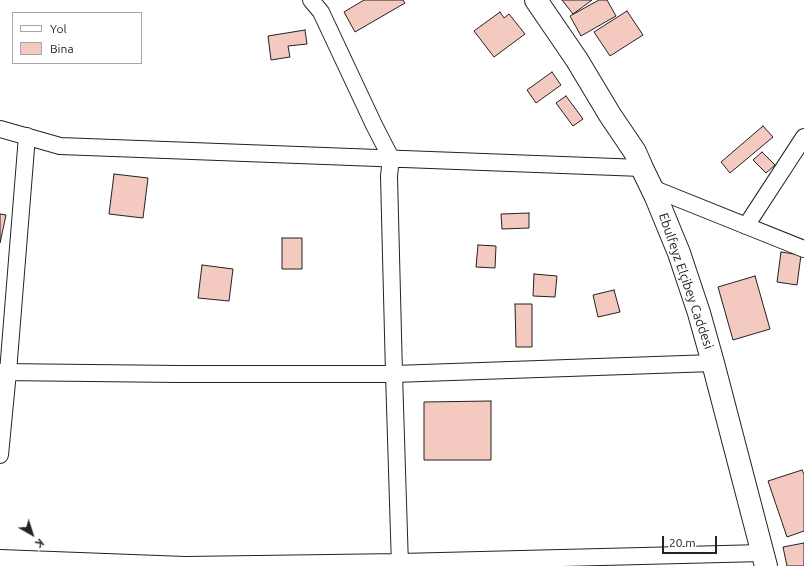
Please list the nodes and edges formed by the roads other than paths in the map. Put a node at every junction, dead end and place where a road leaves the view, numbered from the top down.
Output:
1 (311, 0) edge
2 (536, 0) edge
3 (0, 129) edge
4 (27, 136) junction
5 (804, 137) edge
6 (391, 158) junction
7 (642, 168) junction
8 (652, 188) junction
9 (746, 226) junction
10 (804, 250) edge
11 (713, 363) junction
12 (4, 372) edge
13 (394, 374) junction
14 (0, 455) edge
15 (0, 558) edge
16 (764, 560) edge
17 (400, 564) edge
18 (185, 565) edge

1 - 6 street
2 - 7 street, Ebulfeyz Elçibey Caddesi
3 - 4 street
4 - 6 street
4 - 12 street
5 - 9 street
6 - 7 street
6 - 13 street
7 - 8 street, Ebulfeyz Elçibey Caddesi
8 - 9 street
8 - 11 street, Ebulfeyz Elçibey Caddesi
9 - 10 street
11 - 13 street
11 - 16 street, Ebulfeyz Elçibey Caddesi
12 - 13 street
12 - 14 street
13 - 17 street
15 - 18 street
16 - 17 street
17 - 18 street

